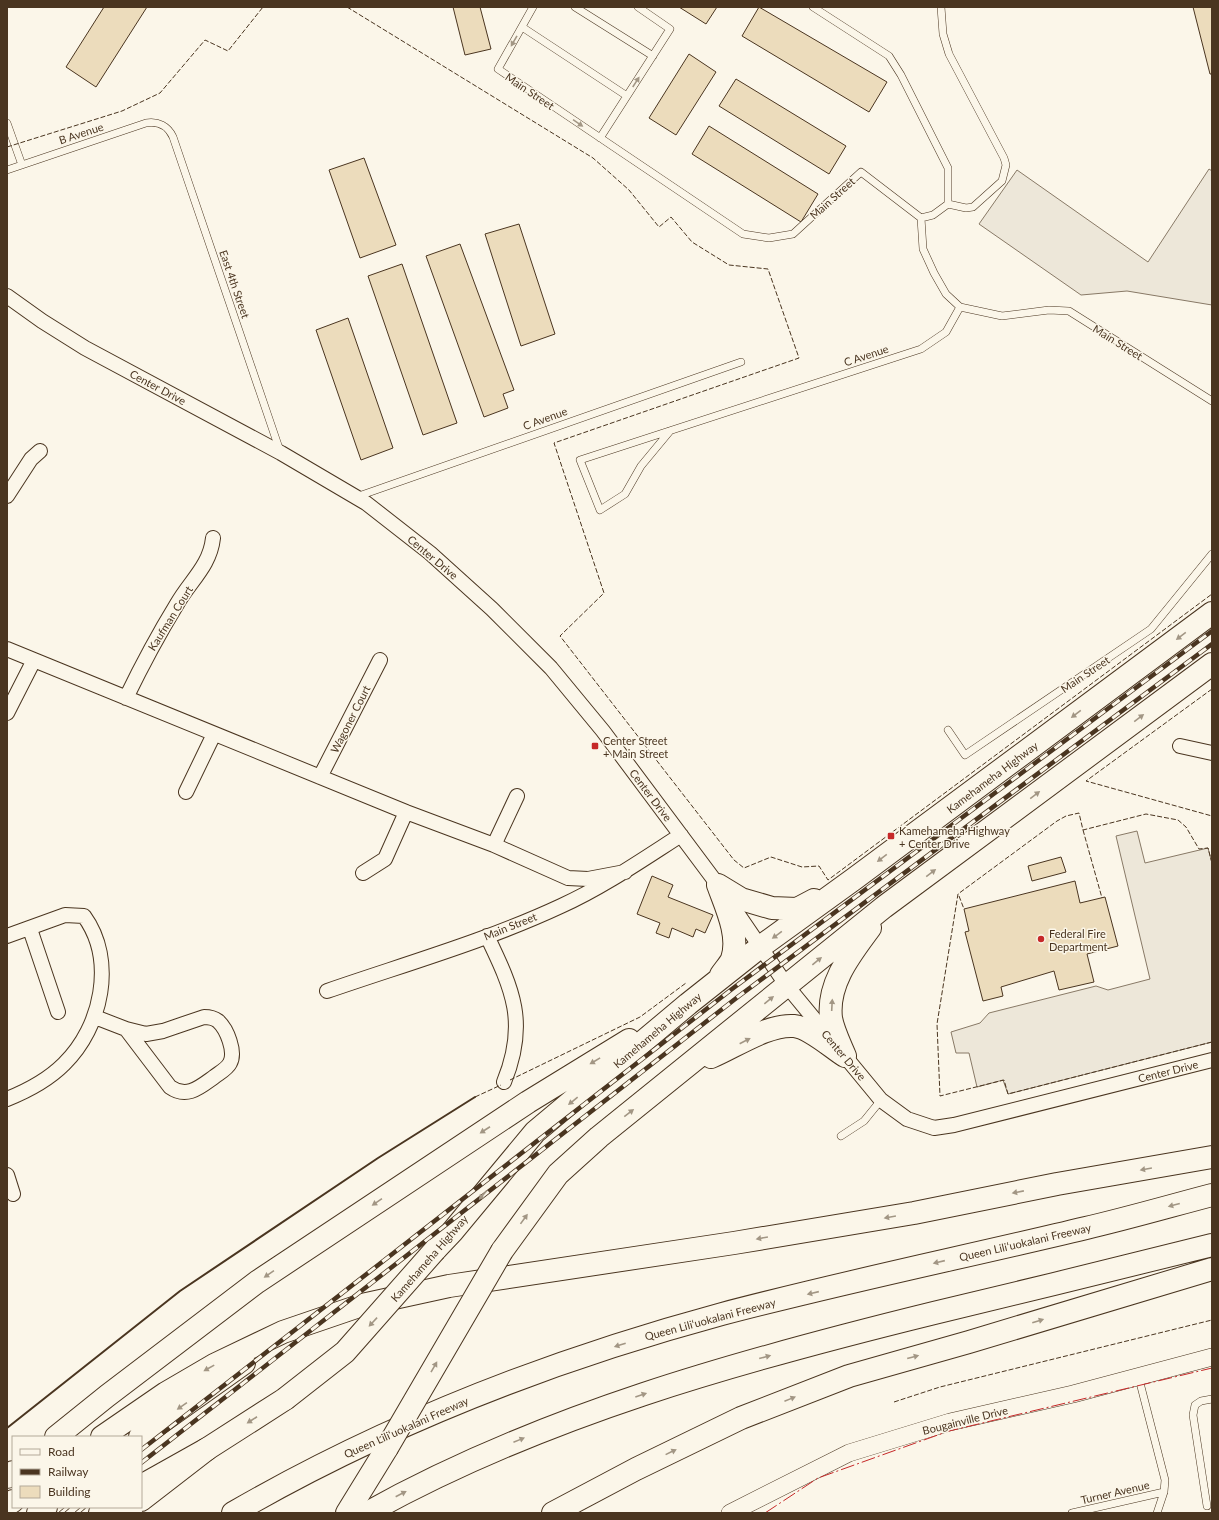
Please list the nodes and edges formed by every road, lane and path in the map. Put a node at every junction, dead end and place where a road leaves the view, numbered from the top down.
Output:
1 (534, 7) edge
2 (575, 7) edge
3 (638, 7) edge
4 (813, 7) edge
5 (941, 7) edge
6 (522, 27) junction
7 (653, 56) junction
8 (627, 96) junction
9 (7, 123) edge
10 (162, 125) joint
11 (600, 138) junction
12 (22, 165) junction
13 (7, 170) edge
14 (948, 204) junction
15 (921, 218) junction
16 (8, 298) edge
17 (960, 307) junction
18 (741, 362) dead end
19 (1212, 401) edge
20 (670, 430) junction
21 (40, 451) dead end
22 (281, 453) junction
23 (7, 496) edge
24 (356, 497) junction
25 (213, 538) dead end
26 (1212, 554) edge
27 (1212, 613) edge
28 (7, 649) edge
29 (34, 660) junction
30 (380, 660) dead end
31 (1212, 664) edge
32 (126, 698) junction
33 (7, 713) edge
34 (948, 730) dead end
35 (214, 734) junction
36 (1180, 746) dead end
37 (1212, 753) edge
38 (320, 777) junction
39 (186, 792) dead end
40 (517, 796) dead end
41 (406, 812) junction
42 (681, 835) junction
43 (494, 845) junction
44 (625, 872) junction
45 (363, 873) dead end
46 (854, 879) junction
47 (718, 885) junction
48 (884, 907) junction
49 (30, 929) junction
50 (7, 936) edge
51 (487, 936) junction
52 (760, 947) junction
53 (717, 981) junction
54 (787, 986) junction
55 (327, 991) dead end
56 (688, 1004) junction
57 (58, 1012) dead end
58 (95, 1017) junction
59 (126, 1029) junction
60 (845, 1056) junction
61 (1212, 1060) edge
62 (684, 1069) junction
63 (504, 1082) dead end
64 (7, 1099) edge
65 (881, 1100) junction
66 (841, 1136) dead end
67 (1212, 1157) edge
68 (7, 1175) edge
69 (13, 1194) dead end
70 (1212, 1194) edge
71 (1212, 1245) edge
72 (1212, 1269) edge
73 (362, 1305) junction
74 (1212, 1357) edge
75 (1138, 1375) junction
76 (1212, 1399) edge
77 (57, 1436) edge
78 (103, 1436) edge
79 (141, 1436) edge
80 (387, 1448) junction
81 (207, 1449) junction
82 (636, 1469) junction
83 (142, 1485) edge
84 (1164, 1492) junction
85 (142, 1499) edge
86 (1207, 1506) dead end
87 (233, 1513) edge
88 (347, 1513) edge
89 (362, 1513) edge
90 (367, 1513) edge
91 (553, 1513) edge
92 (565, 1513) edge
93 (730, 1513) edge
94 (1072, 1513) edge
95 (1157, 1513) edge

1 - 6 lane, Main Street
2 - 7 lane
3 - 7 lane
4 - 14 lane
5 - 14 lane
6 - 8 lane
6 -> 11 lane, Main Street
8 -> 7 lane
8 - 11 lane
9 - 12 lane
10 - 12 lane, B Avenue
10 - 22 lane, East 4th Street
11 - 15 lane, Main Street
12 - 13 lane, B Avenue
14 - 15 lane
15 - 17 lane
16 - 22 street, Center Drive
17 - 19 lane, Main Street
17 - 20 lane, C Avenue
18 - 24 lane, C Avenue
20 - 20 lane, C Avenue
21 - 23 street
22 - 24 street, Center Drive
24 - 42 street, Center Drive
25 - 32 street, Kaufman Court
26 - 34 lane, Main Street
27 -> 46 main road, Kamehameha Highway
28 - 29 street
29 - 32 street
29 - 33 street
30 - 38 street, Wagoner Court
48 -> 31 main road
32 - 35 street
35 - 38 street
35 - 39 street
36 - 37 street
38 - 41 street
40 - 43 street
41 - 43 street
41 - 45 street
42 - 44 street, Main Street
42 - 47 street, Center Drive
43 - 44 street
44 - 51 street, Main Street
46 - 47 main road
46 -> 52 main road, Kamehameha Highway
47 - 52 street, Center Drive
47 - 53 main road
54 -> 48 main road
60 -> 48 main road
49 - 50 street
49 - 57 street
49 - 58 street
51 - 55 street, Main Street
51 - 63 street
52 - 53 main road, Kamehameha Highway
52 - 54 street, Center Drive
53 - 56 main road, Kamehameha Highway
54 - 60 street, Center Drive
62 -> 54 main road
56 -> 77 main road
56 -> 81 main road, Kamehameha Highway, bridge
58 - 59 street
58 - 64 street
59 - 59 street
62 -> 60 main road
60 - 65 street, Center Drive
61 - 65 street, Center Drive
80 -> 62 main road, bridge
65 - 66 lane
67 -> 73 main road
68 - 69 street
70 -> 87 main road, Queen Liliʻuokalani Freeway
90 -> 71 main road
82 -> 72 main road
73 -> 78 main road
73 -> 79 main road
74 - 75 street, Bougainville Drive
75 - 84 lane
75 - 93 street, Bougainville Drive
76 - 86 lane
80 - 88 main road
80 - 89 main road
81 - 83 main road, Kamehameha Highway
81 - 85 main road
82 - 91 main road
82 - 92 main road
84 - 94 lane, Turner Avenue
84 - 95 lane

